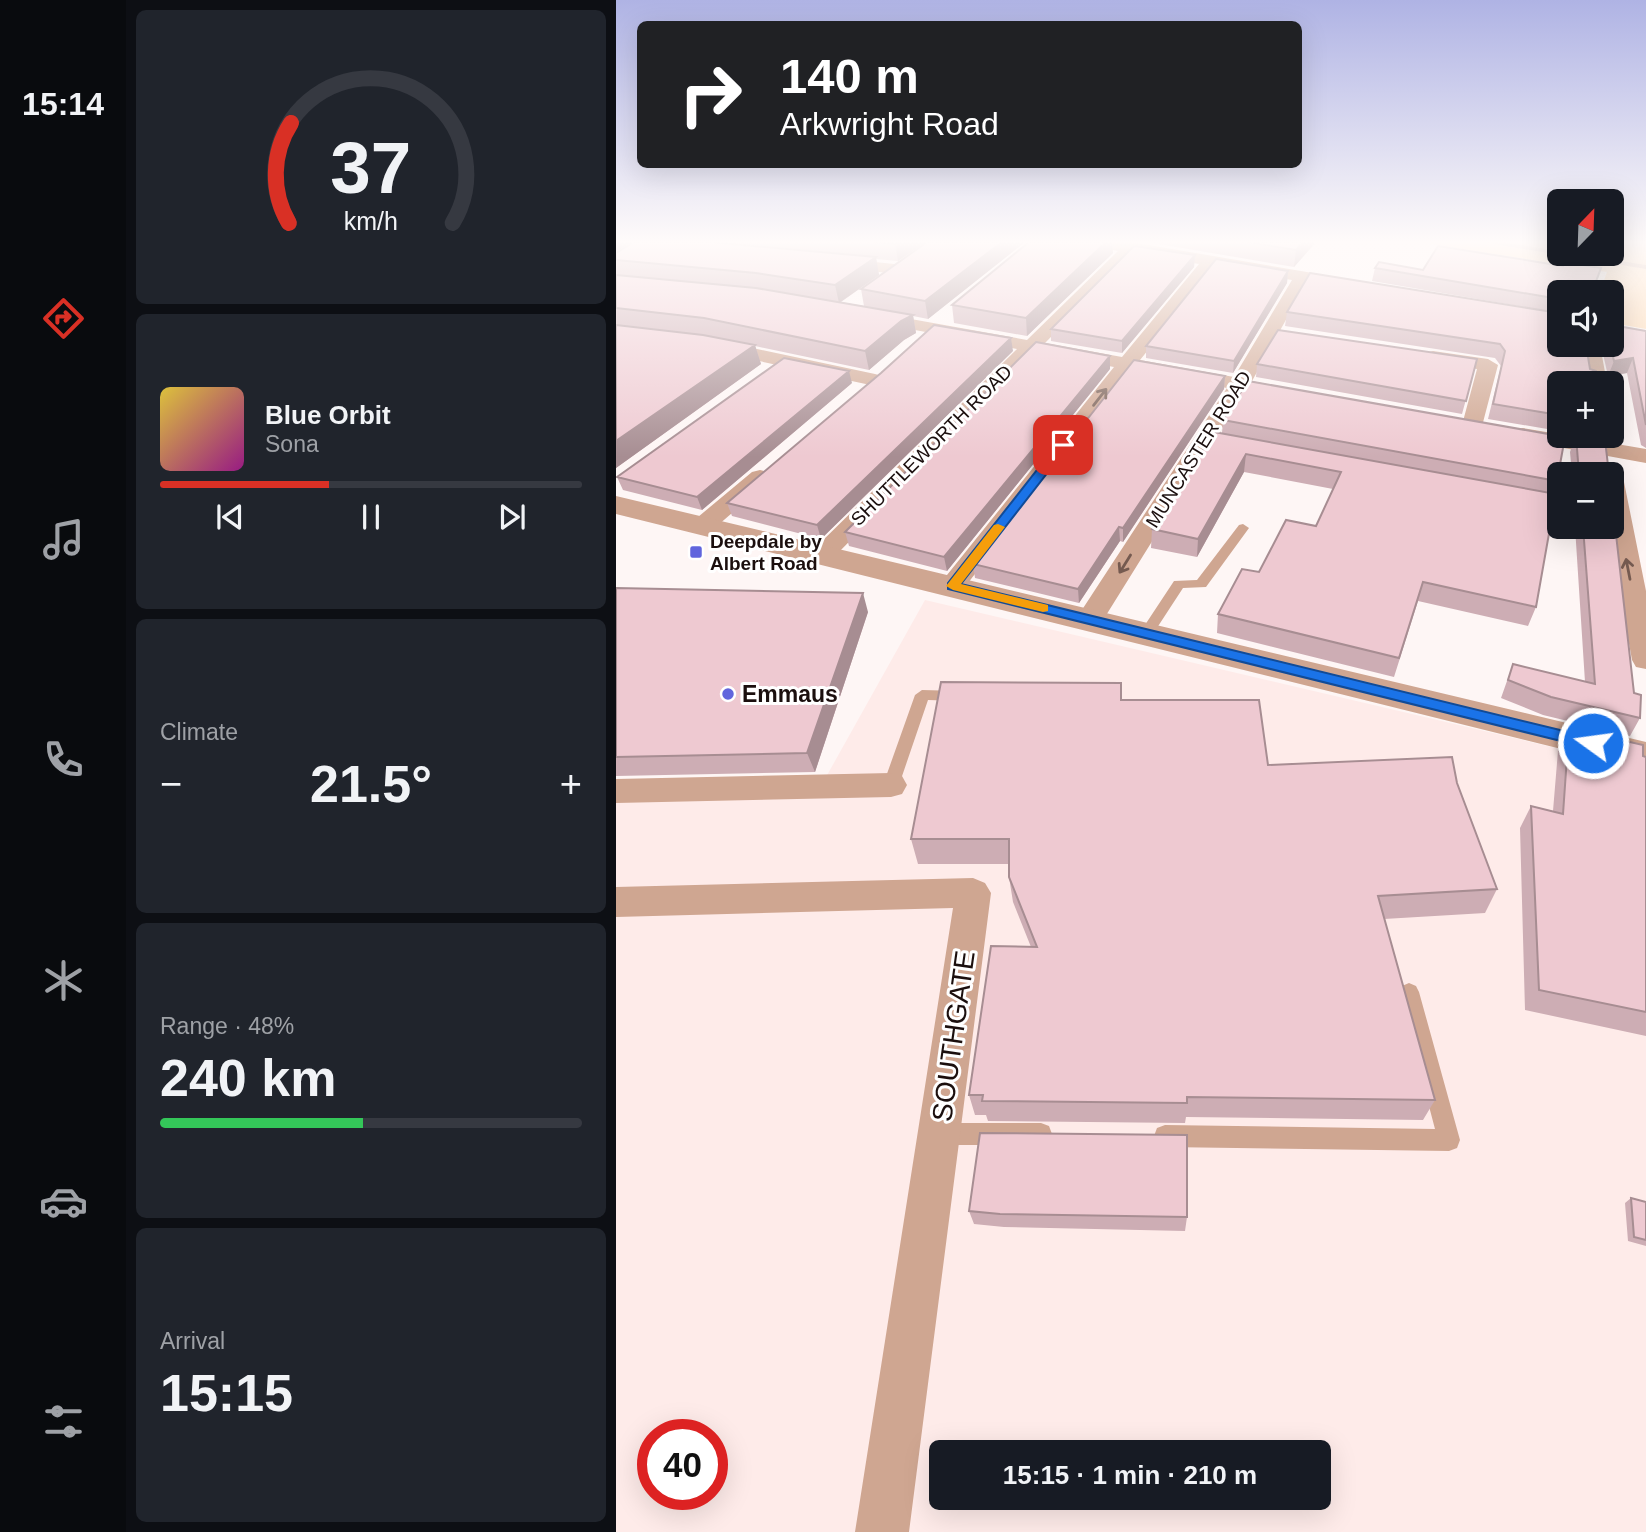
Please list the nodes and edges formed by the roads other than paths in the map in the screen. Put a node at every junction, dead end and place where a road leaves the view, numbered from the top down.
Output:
1 (951, 313) edge
2 (1062, 313) edge
3 (1169, 313) edge
4 (1280, 313) edge
5 (856, 314) edge
6 (933, 328) junction
7 (1269, 332) junction
8 (1297, 336) edge
9 (697, 343) edge
10 (1029, 346) junction
11 (1420, 355) edge
12 (784, 360) junction
13 (894, 363) edge
14 (1127, 364) junction
15 (763, 376) edge
16 (874, 380) junction
17 (1239, 385) junction
18 (854, 397) edge
19 (1308, 397) edge
20 (1547, 434) edge
21 (1204, 439) junction
22 (1231, 444) edge
23 (1623, 448) edge
24 (1646, 456) edge
25 (773, 466) edge
26 (616, 505) edge
27 (701, 527) junction
28 (1243, 527) dead end
29 (1620, 539) edge
30 (822, 555) junction
31 (953, 586) junction
32 (1090, 619) junction
33 (1146, 634) junction
34 (1646, 660) edge
35 (976, 697) edge
36 (1646, 756) edge
37 (891, 785) joint
38 (616, 791) edge
39 (616, 902) edge
40 (1409, 992) dead end
41 (939, 1134) junction
42 (1068, 1134) edge
43 (1149, 1135) edge
44 (882, 1532) edge

1 - 6 street
2 - 10 street, SHUTTLEWORTH ROAD
3 - 14 street
4 - 7 street, MUNCASTER ROAD
5 - 6 street
6 - 10 street
7 - 8 street
7 - 17 street, MUNCASTER ROAD
9 - 12 street
10 - 14 street
10 - 30 street, SHUTTLEWORTH ROAD
11 - 20 street
12 - 15 street
12 - 16 street
13 - 16 street
14 - 17 street
31 -> 14 street
16 - 18 street
17 - 19 street
17 - 21 street, MUNCASTER ROAD
21 - 22 street
21 -> 32 street, MUNCASTER ROAD
23 - 24 street
25 - 27 street
26 - 27 street
27 - 30 street
28 - 33 lane
34 -> 29 street
30 - 31 street
31 - 32 street
32 - 33 street
33 - 36 street
35 - 37 lane
37 - 38 street
39 - 41 street, SOUTHGATE
40 - 43 lane
41 - 42 lane
41 - 44 street, SOUTHGATE

